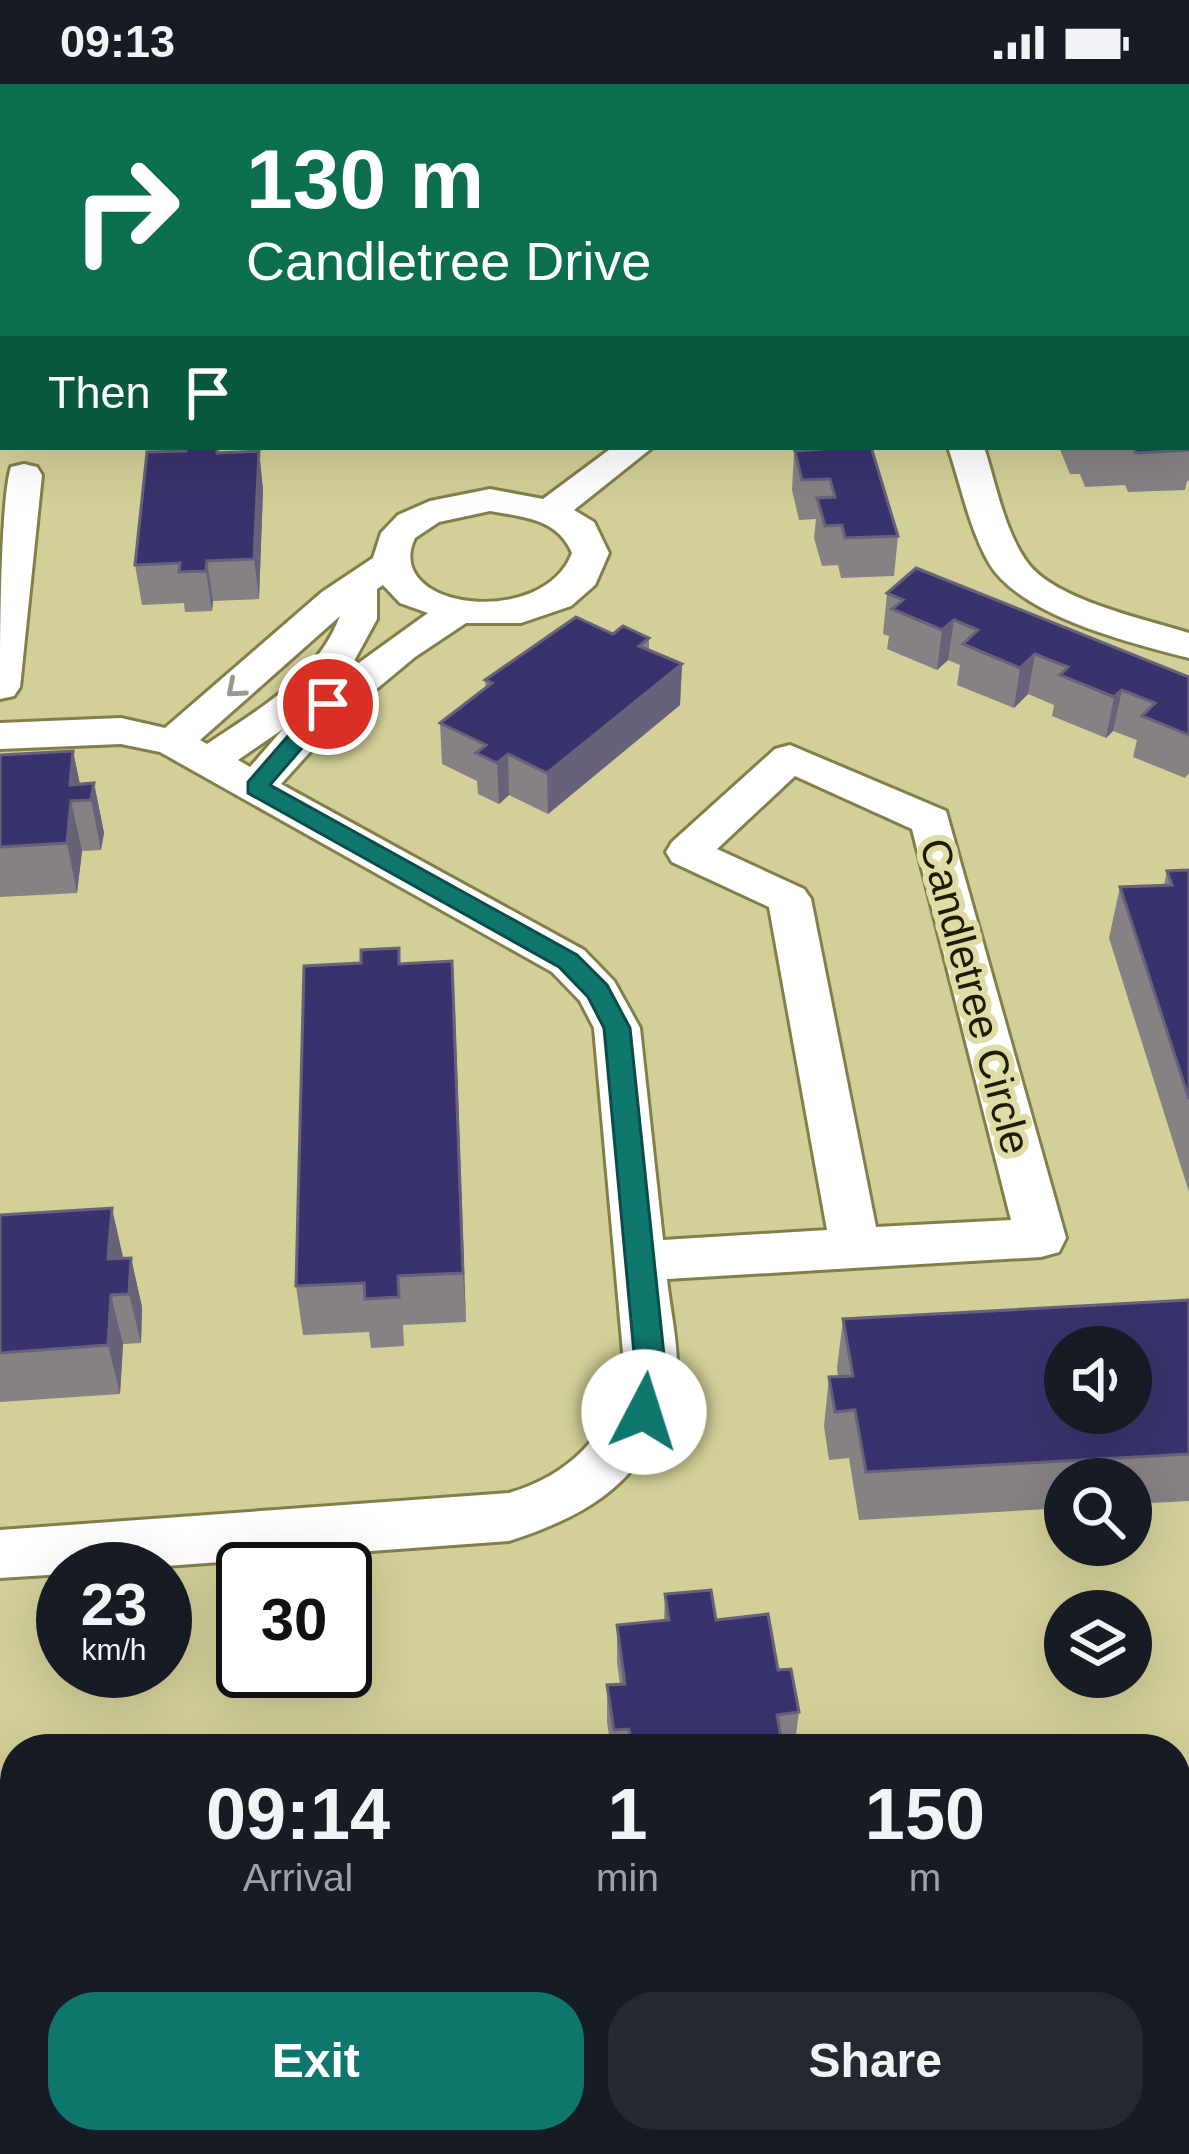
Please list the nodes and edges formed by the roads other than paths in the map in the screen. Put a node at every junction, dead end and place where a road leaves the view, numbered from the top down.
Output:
1 (631, 450) edge
2 (967, 450) edge
3 (24, 475) dead end
4 (551, 510) junction
5 (374, 572) junction
6 (458, 611) junction
7 (1189, 646) edge
8 (0, 687) edge
9 (0, 736) edge
10 (191, 752) junction
11 (256, 787) junction
12 (855, 1248) junction
13 (638, 1261) junction
14 (0, 1554) edge

1 - 4 street
2 - 7 street
3 - 8 street
4 - 5 street
4 - 6 street
5 - 6 street
5 -> 10 street
6 - 11 street
9 - 10 street
10 - 11 street
11 - 13 street
12 - 12 street, Candletree Circle
12 - 13 street, Candletree Circle
13 - 14 street

